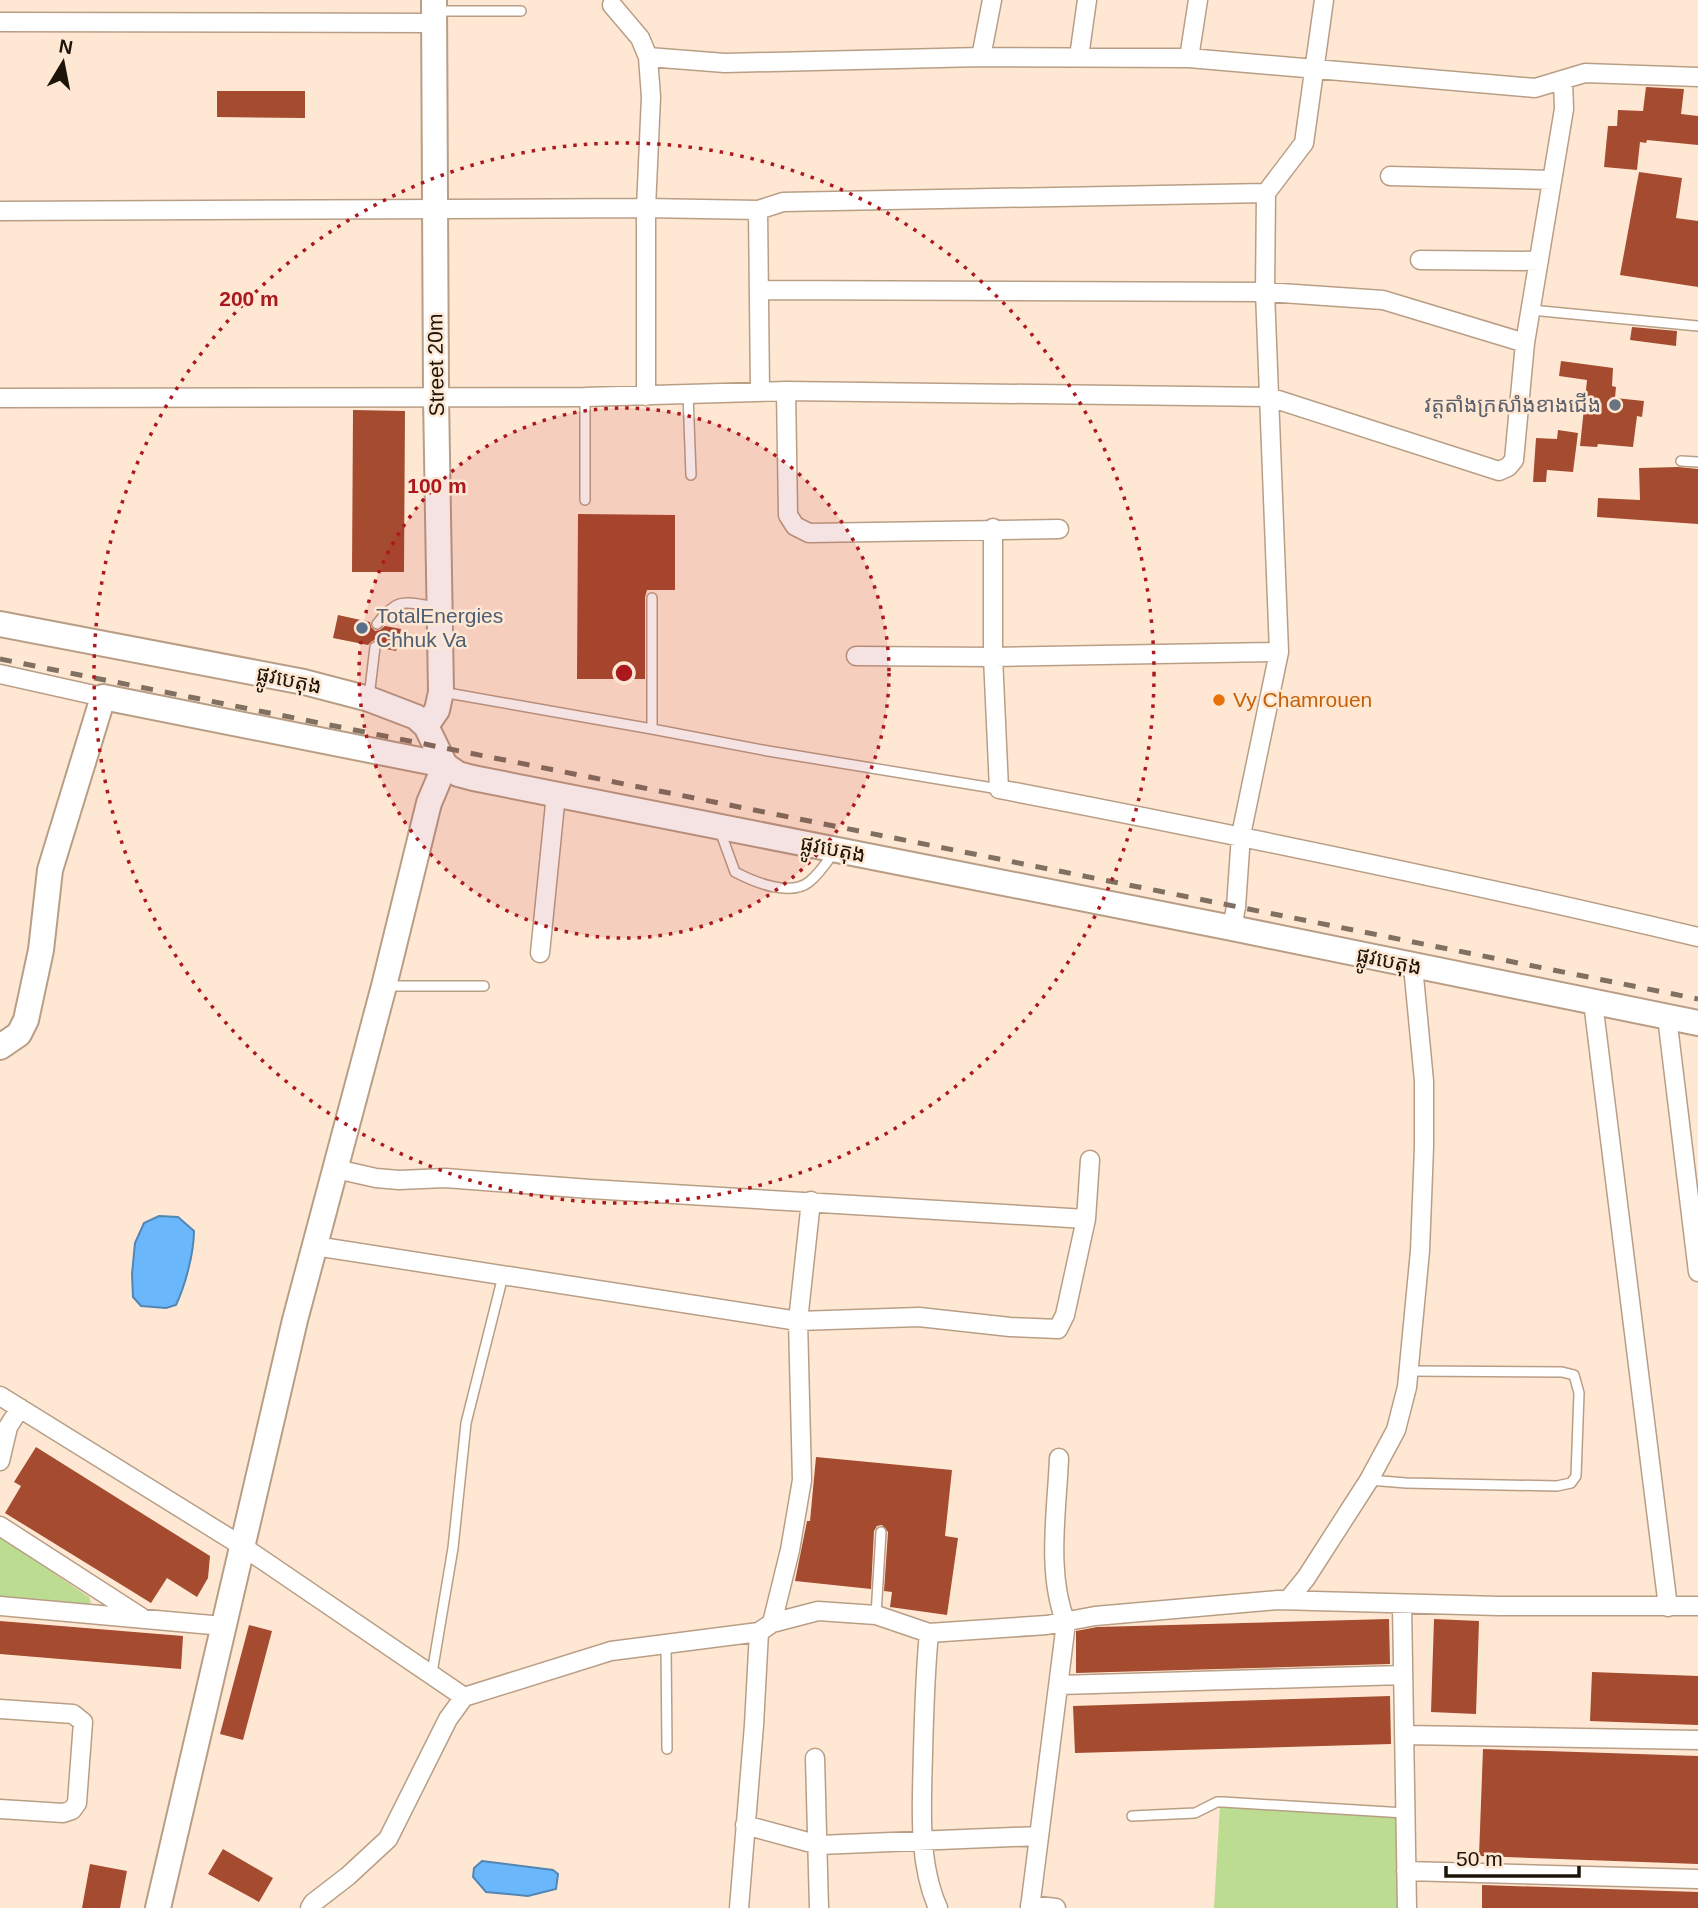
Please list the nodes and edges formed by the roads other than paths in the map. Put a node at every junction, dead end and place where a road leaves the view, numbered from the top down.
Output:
1 (992, 0) edge
2 (1087, 0) edge
3 (1198, 0) edge
4 (1324, 0) edge
5 (612, 5) dead end
6 (434, 11) edge
7 (521, 11) dead end
8 (0, 22) edge
9 (648, 57) junction
10 (981, 57) junction
11 (1079, 57) junction
12 (1189, 58) junction
13 (1314, 68) junction
14 (1698, 77) edge
15 (1563, 80) junction
16 (1390, 176) dead end
17 (1552, 180) junction
18 (1266, 193) junction
19 (646, 208) junction
20 (434, 209) junction
21 (758, 210) junction
22 (0, 211) edge
23 (1420, 260) dead end
24 (1539, 261) junction
25 (759, 290) junction
26 (1265, 292) junction
27 (1531, 310) junction
28 (1698, 326) edge
29 (1525, 343) junction
30 (760, 391) junction
31 (786, 391) junction
32 (688, 394) junction
33 (436, 396) junction
34 (646, 396) junction
35 (585, 397) junction
36 (1269, 397) junction
37 (0, 398) edge
38 (1681, 461) dead end
39 (1698, 462) edge
40 (691, 475) dead end
41 (585, 500) dead end
42 (993, 528) junction
43 (1059, 529) dead end
44 (652, 598) dead end
45 (440, 607) junction
46 (0, 624) edge
47 (377, 624) dead end
48 (375, 647) dead end
49 (1279, 652) junction
50 (856, 656) dead end
51 (993, 657) junction
52 (0, 674) edge
53 (441, 692) junction
54 (103, 696) junction
55 (369, 699) junction
56 (426, 726) junction
57 (652, 729) junction
58 (445, 765) junction
59 (999, 789) junction
60 (556, 794) junction
61 (718, 827) junction
62 (1241, 835) junction
63 (836, 850) junction
64 (1232, 928) junction
65 (1698, 937) edge
66 (540, 953) dead end
67 (1413, 966) junction
68 (384, 986) junction
69 (484, 986) dead end
70 (1593, 1002) junction
71 (1667, 1017) junction
72 (1698, 1023) edge
73 (0, 1047) edge
74 (1090, 1160) dead end
75 (336, 1169) junction
76 (811, 1201) junction
77 (1086, 1219) junction
78 (315, 1246) junction
79 (1698, 1272) edge
80 (503, 1276) junction
81 (798, 1321) junction
82 (1409, 1371) junction
83 (0, 1396) edge
84 (20, 1408) junction
85 (1059, 1458) dead end
86 (0, 1461) edge
87 (1369, 1480) junction
88 (0, 1527) edge
89 (881, 1532) dead end
90 (243, 1546) junction
91 (1288, 1600) junction
92 (1402, 1604) junction
93 (0, 1606) edge
94 (1698, 1606) edge
95 (1668, 1607) junction
96 (876, 1615) junction
97 (144, 1619) junction
98 (1066, 1623) junction
99 (223, 1626) junction
100 (765, 1628) junction
101 (929, 1633) junction
102 (666, 1645) junction
103 (432, 1673) junction
104 (1403, 1675) junction
105 (1060, 1685) junction
106 (464, 1697) junction
107 (0, 1709) edge
108 (1404, 1735) junction
109 (1698, 1740) edge
110 (667, 1749) dead end
111 (815, 1758) dead end
112 (0, 1809) edge
113 (1405, 1812) junction
114 (1132, 1816) dead end
115 (746, 1825) junction
116 (1039, 1836) junction
117 (923, 1842) junction
118 (819, 1845) junction
119 (1406, 1871) junction
120 (1698, 1879) edge
121 (1030, 1906) edge
122 (158, 1908) edge
123 (310, 1908) edge
124 (739, 1908) edge
125 (819, 1908) edge
126 (937, 1908) edge
127 (1056, 1908) edge
128 (1407, 1908) edge

1 - 10 street
2 - 11 street
3 - 12 street
4 - 13 street
5 - 9 street
6 - 7 lane
6 - 8 street
6 - 20 street, Street 20m
9 - 10 street
9 - 19 street
10 - 11 street
11 - 12 street
12 - 13 street
13 - 15 street
13 - 18 street
14 - 15 street
15 - 17 street
16 - 17 street
17 - 24 street
18 - 21 street
18 - 26 street
19 - 20 street
19 - 21 street
19 - 34 street
20 - 22 street
20 - 33 street, Street 20m
21 - 25 street
23 - 24 street
24 - 27 street
25 - 26 street
25 - 30 street
26 - 29 street
26 - 36 street
27 - 28 lane
27 - 29 street
29 - 36 street
30 - 31 street
30 - 32 street
31 - 36 street
31 - 42 street
32 - 34 street
32 - 40 lane
33 - 35 street
33 - 37 street
33 - 45 street, Street 20m
34 - 35 street
35 - 41 lane
36 - 49 street
38 - 39 lane
42 - 43 street
42 - 51 street
44 - 57 lane
45 - 47 lane
45 - 53 street, Street 20m
46 - 55 street, ផ្លូវបេតុង
48 - 55 lane
49 - 51 street
49 - 62 street
50 - 51 street
51 - 59 street
52 - 54 street
53 - 56 street, Street 20m
53 - 57 lane
54 - 58 street, ផ្លូវបេតុង
54 - 73 street
55 - 56 street, ផ្លូវបេតុង
56 - 58 street
57 - 59 lane
58 - 60 street, ផ្លូវបេតុង
58 - 68 street
59 - 62 street
60 - 61 street, ផ្លូវបេតុង
60 - 66 street
61 - 63 street, ផ្លូវបេតុង
61 - 63 lane
62 - 64 street
62 - 65 street
63 - 64 street, ផ្លូវបេតុង
64 - 67 street, ផ្លូវបេតុង
67 - 70 street, ផ្លូវបេតុង
67 - 82 street
68 - 69 lane
68 - 75 street
70 - 71 street, ផ្លូវបេតុង
70 - 95 street
71 - 72 street, ផ្លូវបេតុង
71 - 79 street
74 - 77 street
75 - 76 street
75 - 78 street
76 - 77 street
76 - 81 street
77 - 81 street
78 - 80 street
78 - 90 street
80 - 81 street
80 - 103 lane
81 - 100 street
82 - 87 street
82 - 87 lane
83 - 84 street
84 - 86 street
84 - 90 street
85 - 98 street
87 - 91 street
88 - 97 street
89 - 96 lane
90 - 99 street
90 - 103 street
91 - 92 street
91 - 98 street
92 - 95 street
92 - 104 street
93 - 97 street
94 - 95 street
96 - 100 street
96 - 101 street
97 - 99 street
98 - 101 street
98 - 105 street
99 - 122 street
100 - 102 street
100 - 115 street
101 - 117 street
102 - 106 street
102 - 110 lane
103 - 106 street
104 - 105 street
104 - 108 street
105 - 116 street
106 - 123 street
107 - 112 street
108 - 109 street
108 - 113 street
111 - 118 street
113 - 114 lane
113 - 119 street
115 - 118 street
115 - 124 street
116 - 117 street
116 - 121 street
117 - 118 street
117 - 126 street
118 - 125 street
119 - 120 street
119 - 128 street
121 - 127 street

